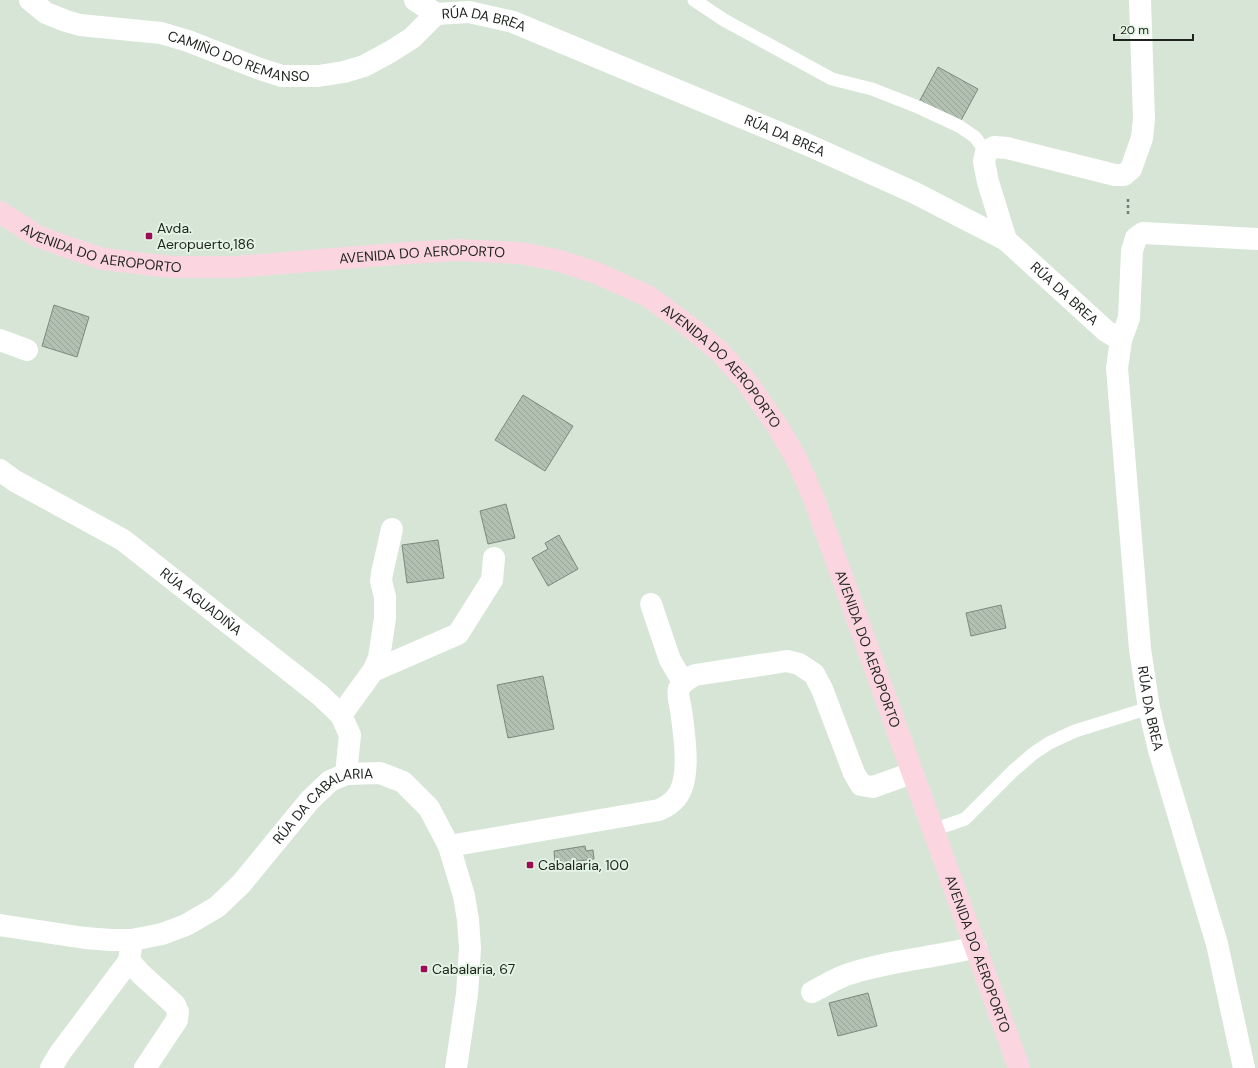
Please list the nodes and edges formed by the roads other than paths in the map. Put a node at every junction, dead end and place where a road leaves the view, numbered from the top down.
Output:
1 (30, 0) edge
2 (415, 0) edge
3 (694, 0) edge
4 (1140, 0) edge
5 (436, 14) junction
6 (986, 152) junction
7 (0, 212) edge
8 (1258, 239) edge
9 (1006, 240) junction
10 (0, 340) edge
11 (1121, 340) junction
12 (26, 350) dead end
13 (5, 480) edge
14 (392, 529) dead end
15 (494, 558) dead end
16 (651, 604) dead end
17 (372, 671) junction
18 (683, 682) junction
19 (1149, 708) junction
20 (341, 715) junction
21 (912, 773) junction
22 (346, 774) junction
23 (933, 830) junction
24 (449, 846) junction
25 (0, 925) edge
26 (976, 948) junction
27 (131, 950) junction
28 (812, 992) dead end
29 (51, 1068) edge
30 (145, 1068) edge
31 (456, 1068) edge
32 (1019, 1068) edge
33 (1244, 1068) edge

1 - 5 street, CAMIÑO DO REMANSO
2 - 5 street, RÚA DA BREA
3 - 6 lane
4 - 6 street
5 - 9 street, RÚA DA BREA
6 - 9 street
7 - 21 main road, AVENIDA DO AEROPORTO
8 - 11 street, RÚA DA BREA
9 - 11 street, RÚA DA BREA
10 - 12 street
11 - 19 street, RÚA DA BREA
13 - 20 street, RÚA AGUADIÑA
14 - 17 street
15 - 17 street
16 - 18 street
17 - 20 street
18 - 21 street
18 - 24 street
19 - 23 lane
19 - 33 street, RÚA DA BREA
20 - 22 street, RÚA AGUADIÑA
21 - 23 main road, AVENIDA DO AEROPORTO
22 - 24 street, RÚA DA CABALARIA
22 - 27 street, RÚA DA CABALARIA
23 - 26 main road, AVENIDA DO AEROPORTO
24 - 31 street, RÚA DA CABALARIA
25 - 27 street, RÚA DA CABALARIA
26 - 28 street
26 - 32 main road, AVENIDA DO AEROPORTO
27 - 29 street
27 - 30 street

